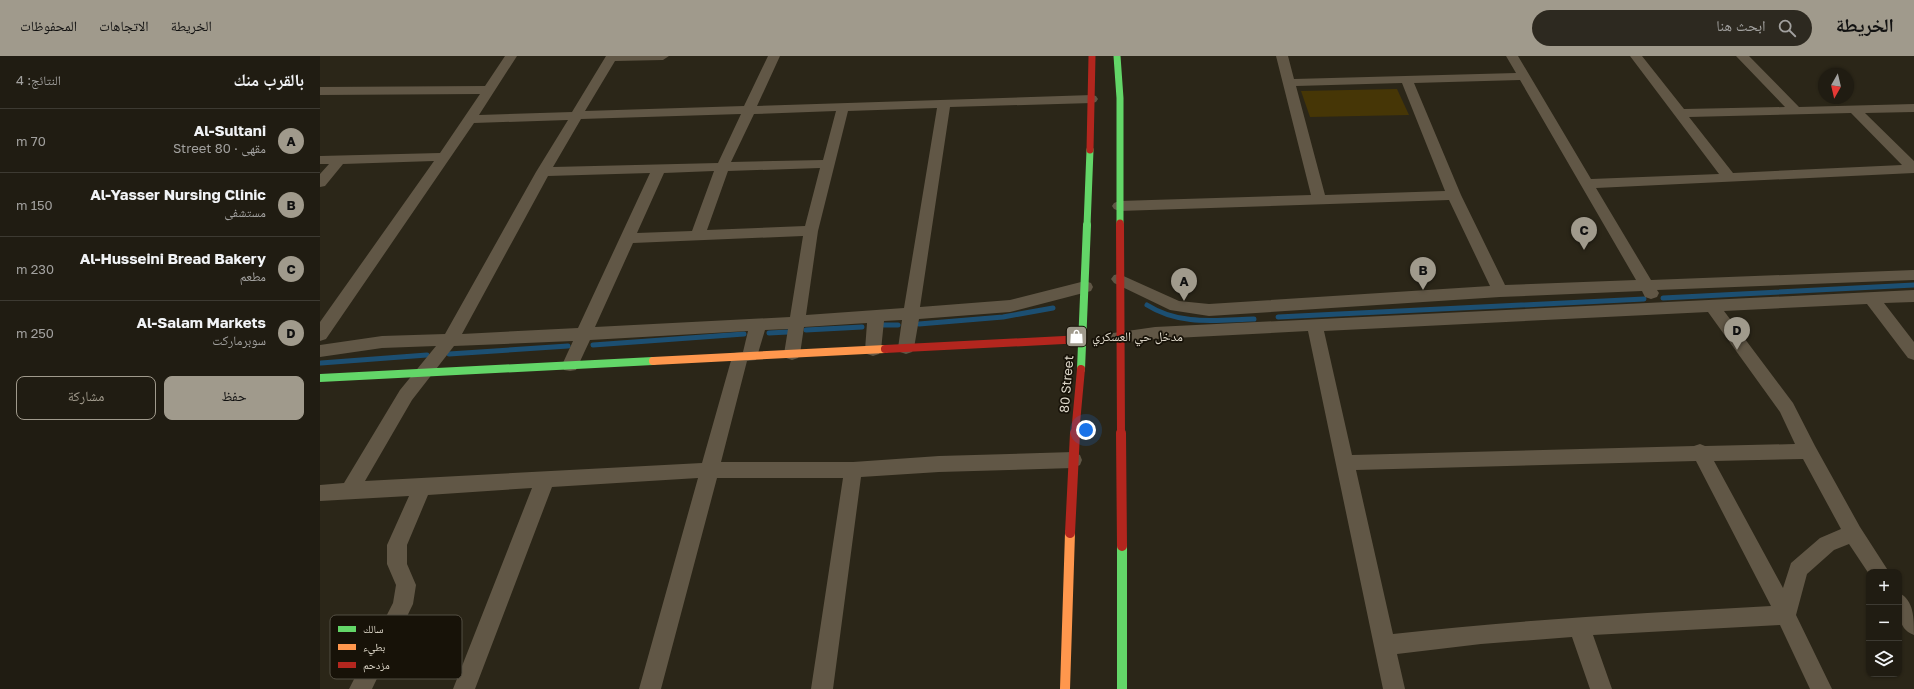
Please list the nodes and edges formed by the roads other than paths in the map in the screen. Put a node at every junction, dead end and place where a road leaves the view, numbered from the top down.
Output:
1 (511, 56) edge
2 (663, 56) edge
3 (774, 56) edge
4 (1092, 56) edge
5 (1117, 56) edge
6 (1282, 56) edge
7 (1512, 56) edge
8 (1636, 56) edge
9 (1742, 56) edge
10 (611, 57) edge
11 (1524, 76) junction
12 (1407, 80) junction
13 (1289, 83) junction
14 (489, 90) junction
15 (320, 91) edge
16 (1092, 99) junction
17 (944, 104) junction
18 (843, 107) junction
19 (1914, 108) edge
20 (750, 109) junction
21 (1794, 110) junction
22 (1855, 110) junction
23 (1680, 113) junction
24 (578, 115) junction
25 (470, 119) junction
26 (443, 157) junction
27 (340, 159) junction
28 (320, 160) edge
29 (828, 164) junction
30 (723, 166) junction
31 (659, 168) junction
32 (1914, 169) edge
33 (543, 172) junction
34 (1730, 178) junction
35 (320, 183) edge
36 (1586, 184) junction
37 (1454, 195) junction
38 (1319, 200) junction
39 (1119, 206) junction
40 (812, 231) junction
41 (697, 236) junction
42 (628, 238) junction
43 (1914, 275) edge
44 (1119, 279) junction
45 (1647, 286) junction
46 (1085, 287) junction
47 (1500, 291) junction
48 (1914, 296) edge
49 (1871, 298) junction
50 (1262, 306) junction
51 (1712, 306) junction
52 (1660, 309) junction
53 (910, 314) junction
54 (876, 317) junction
55 (797, 322) junction
56 (758, 325) junction
57 (1314, 326) junction
58 (1268, 328) junction
59 (584, 334) junction
60 (320, 335) edge
61 (1119, 337) junction
62 (1083, 339) junction
63 (450, 340) junction
64 (906, 348) junction
65 (873, 350) junction
66 (320, 351) edge
67 (792, 354) junction
68 (1914, 354) edge
69 (745, 356) junction
70 (570, 365) junction
71 (424, 372) junction
72 (320, 378) edge
73 (1808, 451) junction
74 (1700, 452) junction
75 (1073, 460) junction
76 (1344, 462) junction
77 (708, 470) junction
78 (853, 470) junction
79 (545, 480) junction
80 (422, 487) junction
81 (350, 490) junction
82 (320, 493) edge
83 (1853, 533) junction
84 (1877, 569) edge
85 (1900, 605) edge
86 (397, 615) edge
87 (1786, 616) junction
88 (1914, 625) edge
89 (1579, 626) junction
90 (1384, 645) junction
91 (365, 679) edge
92 (360, 689) edge
93 (464, 689) edge
94 (650, 689) edge
95 (822, 689) edge
96 (1065, 689) edge
97 (1122, 689) edge
98 (1394, 689) edge
99 (1601, 689) edge
100 (1821, 689) edge

1 - 14 street
2 - 10 street
3 - 20 street
4 - 16 main road, 80 Street
5 - 39 main road
6 - 13 street
7 - 11 street
8 - 23 street
9 - 21 street
10 - 24 street
11 - 12 street
11 - 36 street
12 - 13 street
12 - 37 street
13 - 38 street
14 - 15 street
14 - 25 street
16 - 17 street
16 - 46 main road, 80 Street
17 - 18 street
17 - 53 street
18 - 20 street
18 - 29 street
19 - 22 street
20 - 24 street
20 - 30 street
21 - 22 street
21 - 23 street
22 - 32 street
23 - 34 street
24 - 25 street
24 - 33 street
25 - 26 street
26 - 27 street
26 - 60 street
27 - 28 street
27 - 35 street
29 - 30 street
29 - 40 street
30 - 31 street
30 - 41 street
31 - 33 street
31 - 42 street
32 - 34 street
33 - 63 street
34 - 36 street
36 - 45 street
37 - 38 street
37 - 47 street
38 - 39 street
39 - 44 main road
40 - 41 street
40 - 55 street
41 - 42 street
42 - 59 street
43 - 45 street
44 - 50 street
44 - 61 main road
45 - 47 street
45 - 52 street
46 - 53 street
46 - 62 main road, 80 Street
47 - 50 street
48 - 49 street
49 - 51 street
49 - 68 street
50 - 58 street
51 - 52 street
51 - 73 street
52 - 57 street
53 - 54 street
53 - 64 street
54 - 55 street
54 - 65 street
55 - 56 street
55 - 67 street
56 - 59 street
56 - 69 street
57 - 58 street
57 - 76 street
58 - 61 street
59 - 63 street
59 - 70 street
61 - 97 main road
62 - 64 main road
62 - 75 main road, 80 Street
63 - 66 street
63 - 71 street
64 - 65 main road
65 - 67 main road
67 - 69 main road
69 - 70 main road
69 - 77 street
70 - 71 main road
71 - 72 main road
71 - 81 street
73 - 74 street
73 - 83 street
74 - 76 street
74 - 87 street
75 - 78 street
75 - 96 main road, 80 Street
76 - 90 street
77 - 78 street
77 - 79 street
77 - 94 street
78 - 95 street
79 - 80 street
79 - 93 street
80 - 81 street
80 - 86 street
81 - 82 street
83 - 84 street
83 - 87 street
85 - 88 street
87 - 89 street
87 - 100 street
89 - 90 street
89 - 99 street
90 - 98 street
91 - 92 street

